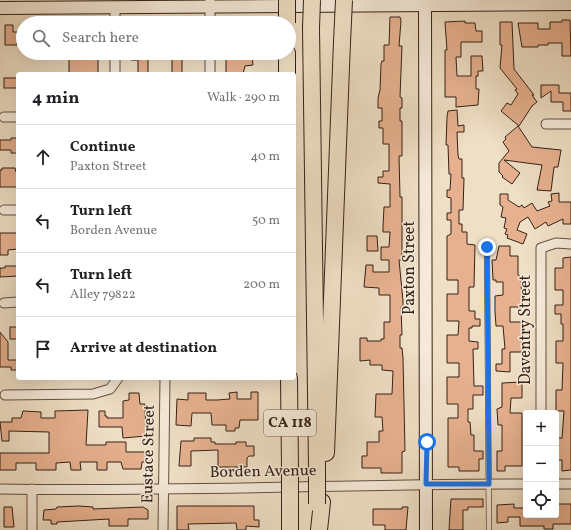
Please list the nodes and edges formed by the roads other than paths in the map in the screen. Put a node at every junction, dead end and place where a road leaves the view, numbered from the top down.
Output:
1 (287, 0) edge
2 (312, 0) edge
3 (344, 0) edge
4 (425, 2) edge
5 (545, 2) edge
6 (486, 3) edge
7 (210, 4) edge
8 (571, 4) edge
9 (0, 8) edge
10 (115, 8) junction
11 (115, 16) edge
12 (210, 16) edge
13 (287, 16) edge
14 (115, 60) edge
15 (210, 60) edge
16 (287, 60) edge
17 (115, 72) edge
18 (210, 72) edge
19 (287, 72) edge
20 (4, 117) dead end
21 (16, 117) edge
22 (546, 124) dead end
23 (571, 124) edge
24 (4, 210) dead end
25 (16, 210) edge
26 (571, 244) edge
27 (487, 247) dead end
28 (16, 302) edge
29 (4, 303) dead end
30 (117, 380) edge
31 (165, 380) edge
32 (289, 380) edge
33 (5, 395) dead end
34 (541, 410) edge
35 (321, 467) junction
36 (426, 484) junction
37 (489, 484) junction
38 (523, 484) edge
39 (559, 484) edge
40 (571, 484) edge
41 (0, 489) edge
42 (32, 489) junction
43 (163, 489) junction
44 (32, 530) edge
45 (163, 530) edge
46 (290, 530) edge
47 (318, 530) edge
48 (426, 530) edge
49 (489, 530) edge

1 - 13 highway, bridge
2 - 35 highway, bridge
3 - 35 highway, bridge
4 - 6 street
4 - 7 street
4 - 36 street, Paxton Street
5 - 6 street
5 - 8 street
7 - 10 street
7 - 12 street
9 - 10 street
10 - 11 street
14 - 17 street
15 - 18 street
16 - 19 highway
20 - 21 street
22 - 23 street
24 - 25 street
26 - 34 street, Daventry Street
27 - 37 lane
28 - 29 street
30 - 33 street
31 - 43 street, Eustace Street
32 - 46 highway, CA 118, bridge
35 - 47 highway, bridge
36 - 37 street, Borden Avenue
36 - 43 street, Borden Avenue
36 - 48 street, Paxton Street
37 - 38 street, Borden Avenue
37 - 49 lane
39 - 40 street
41 - 42 street, Borden Avenue
42 - 43 street, Borden Avenue
42 - 44 street
43 - 45 street, Eustace Street

